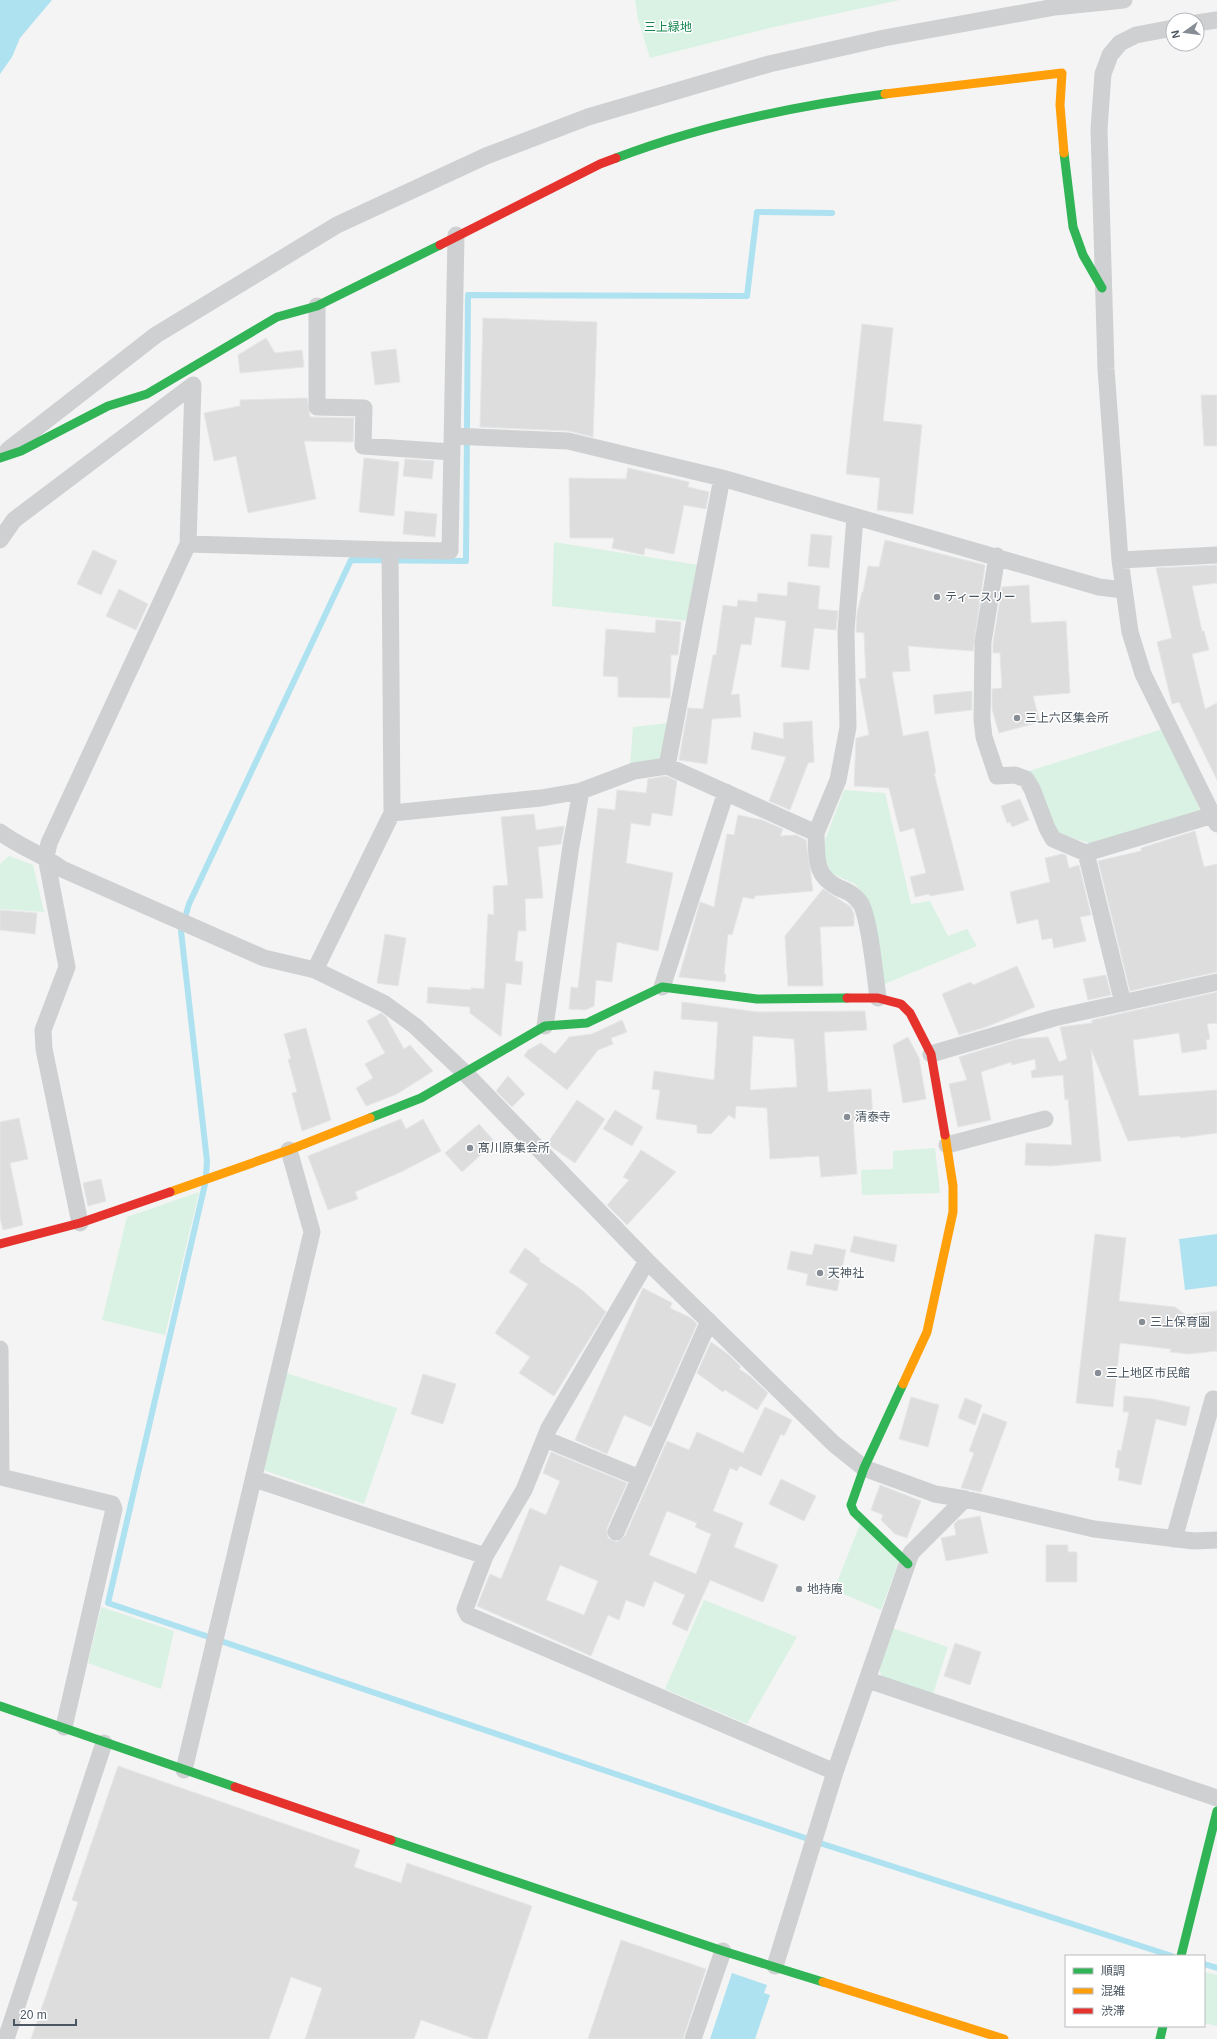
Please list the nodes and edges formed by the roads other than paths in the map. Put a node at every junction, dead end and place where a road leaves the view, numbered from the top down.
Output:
1 (1124, 0) edge
2 (1217, 20) edge
3 (1205, 22) edge
4 (1165, 30) edge
5 (456, 235) junction
6 (1102, 288) junction
7 (317, 306) junction
8 (452, 444) junction
9 (0, 457) edge
10 (722, 478) junction
11 (855, 517) junction
12 (0, 540) edge
13 (188, 544) junction
14 (390, 550) junction
15 (1217, 555) edge
16 (997, 556) junction
17 (1120, 560) junction
18 (1123, 590) junction
19 (667, 766) junction
20 (581, 790) junction
21 (726, 792) junction
22 (392, 813) junction
23 (1215, 820) edge
24 (0, 832) edge
25 (816, 833) junction
26 (1086, 853) junction
27 (46, 857) junction
28 (316, 970) junction
29 (1217, 982) edge
30 (662, 987) junction
31 (878, 998) junction
32 (1123, 1003) junction
33 (546, 1026) junction
34 (931, 1054) junction
35 (466, 1074) junction
36 (1045, 1119) dead end
37 (947, 1145) junction
38 (289, 1150) junction
39 (80, 1222) junction
40 (0, 1244) edge
41 (647, 1261) junction
42 (708, 1321) junction
43 (0, 1349) edge
44 (1214, 1399) dead end
45 (545, 1439) junction
46 (864, 1468) junction
47 (640, 1478) junction
48 (254, 1479) junction
49 (965, 1499) junction
50 (616, 1532) dead end
51 (1174, 1539) junction
52 (1217, 1540) edge
53 (485, 1556) junction
54 (908, 1564) junction
55 (868, 1680) junction
56 (0, 1706) edge
57 (64, 1727) junction
58 (104, 1743) junction
59 (184, 1770) junction
60 (835, 1772) junction
61 (1217, 1798) edge
62 (1217, 1811) edge
63 (723, 1951) junction
64 (1181, 1955) edge
65 (774, 1966) junction
66 (1163, 2027) edge
67 (6, 2039) edge
68 (692, 2039) edge
69 (1004, 2039) edge
70 (1160, 2039) edge

1 - 9 street
2 - 3 street
4 - 6 street
5 - 6 street
5 - 7 street
5 - 8 street
6 - 17 street
7 - 8 street
7 - 9 street
8 - 10 street
8 - 14 street
10 - 11 street
10 - 19 street
11 - 16 street
11 - 25 street
12 - 13 street
13 - 14 street
13 - 27 street
14 - 22 street
15 - 17 street
16 - 18 street
16 - 26 street
17 - 18 street
18 - 23 street
19 - 20 street
19 - 21 street
20 - 22 street
20 - 33 street
21 - 25 street
21 - 30 street
22 - 28 street
23 - 26 street
24 - 27 street
25 - 31 street
26 - 32 street
27 - 28 street
27 - 39 street
28 - 35 street
29 - 32 street
30 - 31 street
30 - 33 street
31 - 34 street
32 - 34 street
33 - 35 street
34 - 37 street
35 - 38 street
35 - 41 street
36 - 37 street
37 - 46 street
38 - 39 street
38 - 48 street
39 - 40 street
41 - 42 street
41 - 45 street
42 - 46 street
42 - 47 street
43 - 57 street
44 - 51 street
45 - 47 street
45 - 53 street
46 - 49 street
46 - 54 street
47 - 50 street
48 - 53 street
48 - 59 street
49 - 51 street
49 - 54 street
51 - 52 street
53 - 60 street
54 - 55 street
55 - 60 street
55 - 61 street
56 - 57 street
57 - 58 street
58 - 59 street
58 - 67 street
59 - 63 street
60 - 65 street
62 - 64 street
63 - 65 street
63 - 68 street
65 - 69 street
66 - 70 street

